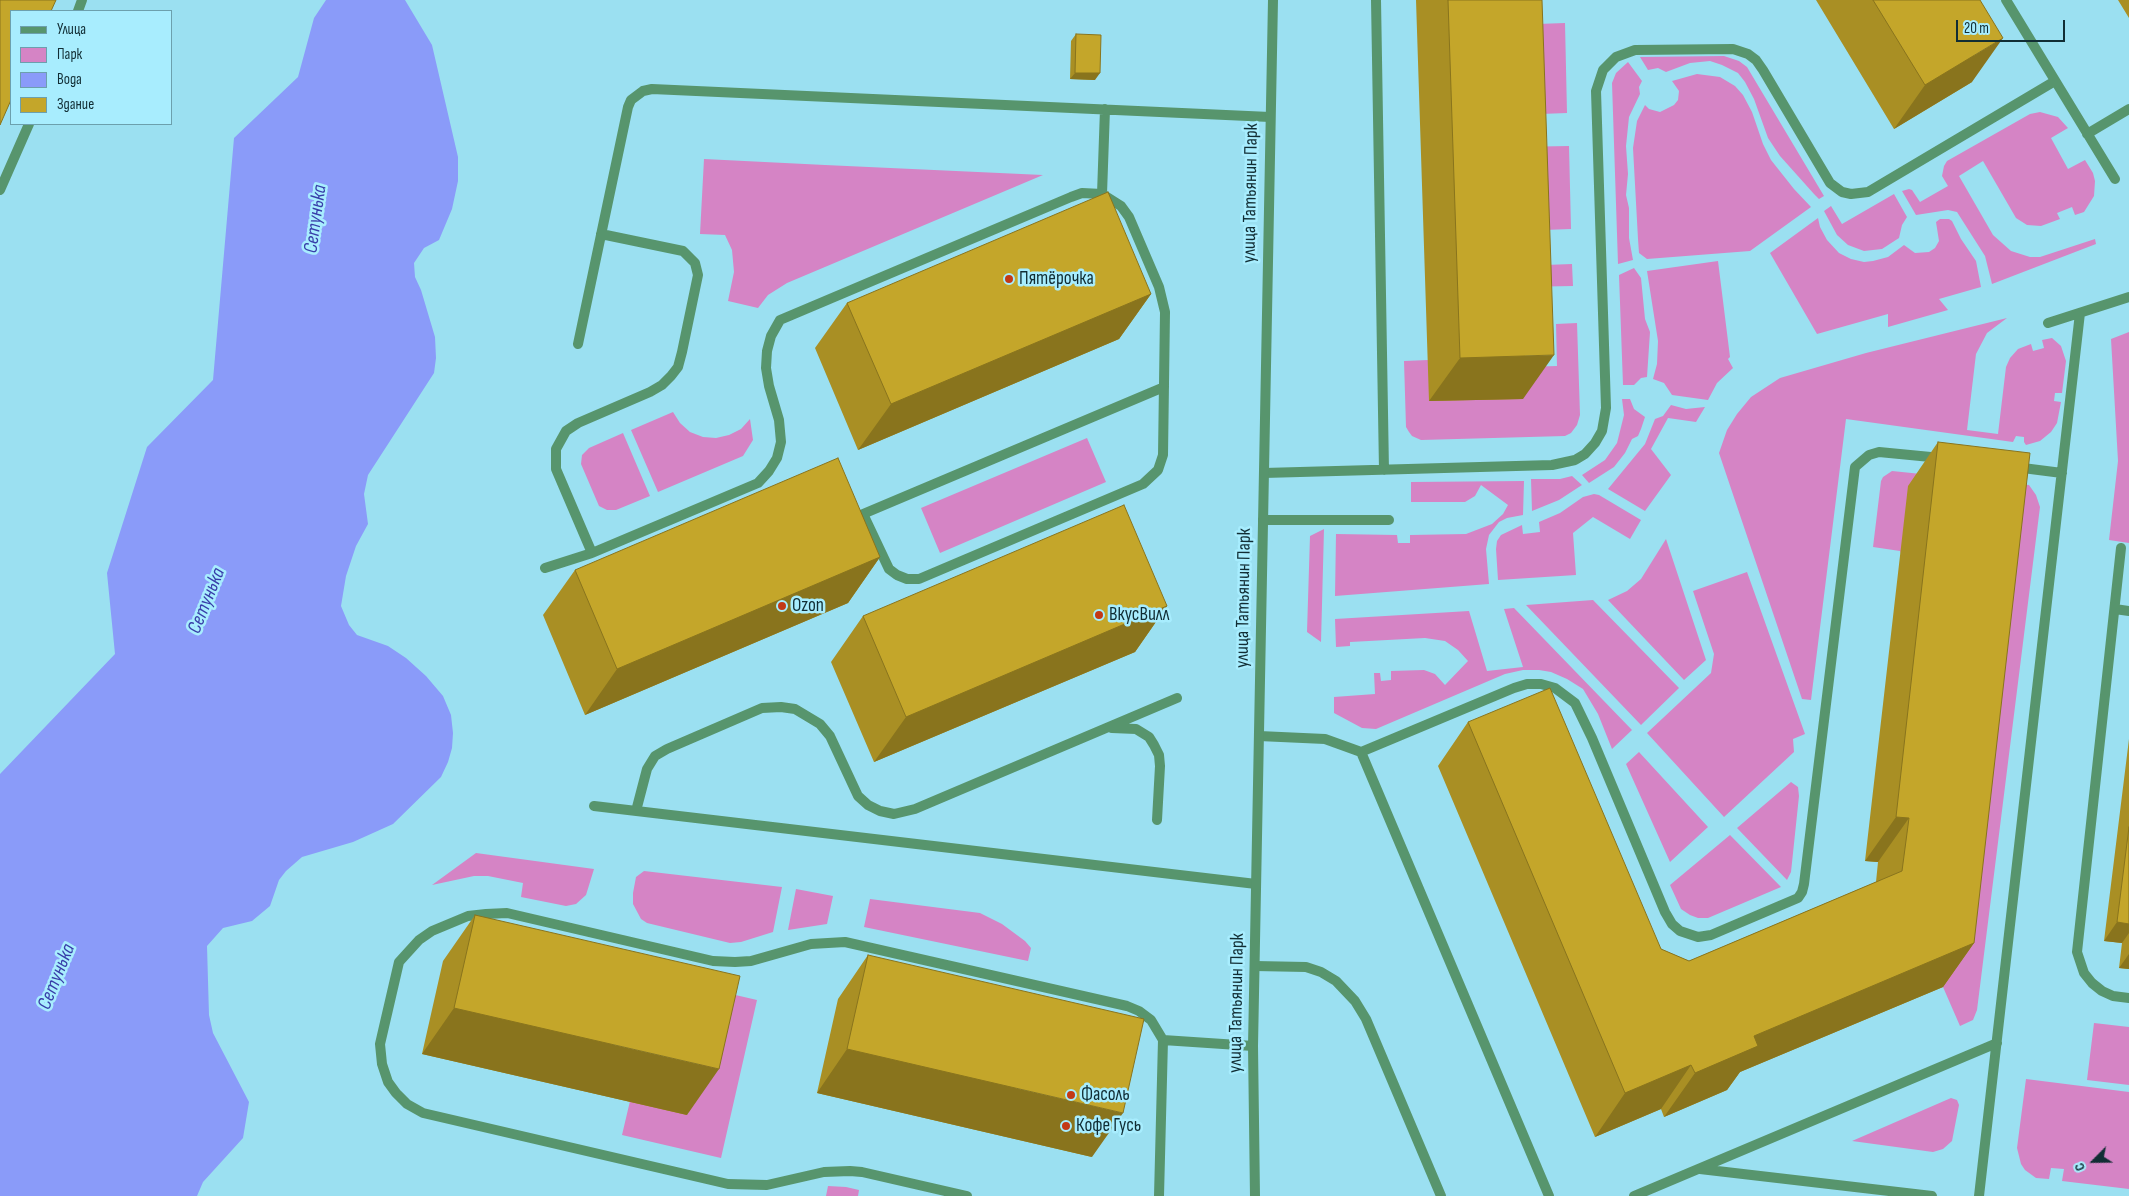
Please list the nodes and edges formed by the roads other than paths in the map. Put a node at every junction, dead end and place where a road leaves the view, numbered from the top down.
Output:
1 (1272, 0) edge
2 (1376, 0) edge
3 (2006, 0) edge
4 (2055, 81) junction
5 (1105, 109) junction
6 (2129, 109) edge
7 (1270, 116) junction
8 (29, 125) edge
9 (2087, 134) junction
10 (2115, 179) dead end
11 (0, 190) edge
12 (1102, 194) junction
13 (601, 234) junction
14 (2129, 297) edge
15 (2080, 313) junction
16 (2048, 323) dead end
17 (578, 344) dead end
18 (1164, 387) junction
19 (1950, 459) edge
20 (2008, 466) edge
21 (1384, 470) junction
22 (1264, 473) junction
23 (2062, 473) junction
24 (1263, 520) junction
25 (1389, 520) dead end
26 (2121, 548) dead end
27 (592, 553) junction
28 (545, 568) dead end
29 (2114, 610) junction
30 (2129, 611) edge
31 (1177, 698) dead end
32 (1106, 728) junction
33 (1259, 736) junction
34 (1361, 752) junction
35 (594, 806) dead end
36 (636, 811) junction
37 (1157, 820) dead end
38 (1256, 884) junction
39 (1255, 966) junction
40 (2129, 998) edge
41 (1163, 1040) junction
42 (1997, 1043) junction
43 (1253, 1046) junction
44 (1698, 1169) junction
45 (1659, 1191) edge
46 (967, 1196) edge
47 (1159, 1196) edge
48 (1255, 1196) edge
49 (1441, 1196) edge
50 (1549, 1196) edge
51 (1634, 1196) edge
52 (1931, 1196) edge
53 (1979, 1196) edge

1 - 7 street, улица Татьянин Парк
2 - 21 street
3 - 4 street
4 - 9 street
4 - 21 street
5 - 7 street
5 - 12 street
5 - 13 street
6 - 9 street
7 - 22 street, улица Татьянин Парк
8 - 11 street
9 - 10 street
12 - 18 street
12 - 27 street
13 - 17 street
13 - 27 street
14 - 15 street
15 - 16 street
15 - 23 street
18 - 18 street
19 - 34 street
20 - 23 street
21 - 22 street
22 - 24 street, улица Татьянин Парк
23 - 42 street
24 - 25 street
24 - 33 street, улица Татьянин Парк
26 - 29 street
27 - 28 street
29 - 30 street
29 - 40 street
31 - 32 street
32 - 36 street
32 - 37 street
33 - 34 street
33 - 38 street, улица Татьянин Парк
34 - 50 street
35 - 36 street
36 - 38 street
38 - 39 street, улица Татьянин Парк
39 - 43 street, улица Татьянин Парк
39 - 49 street
41 - 43 street
41 - 46 street
41 - 47 street
42 - 44 street
42 - 53 street
43 - 48 street, улица Татьянин Парк
44 - 45 street
44 - 52 street
45 - 51 street

